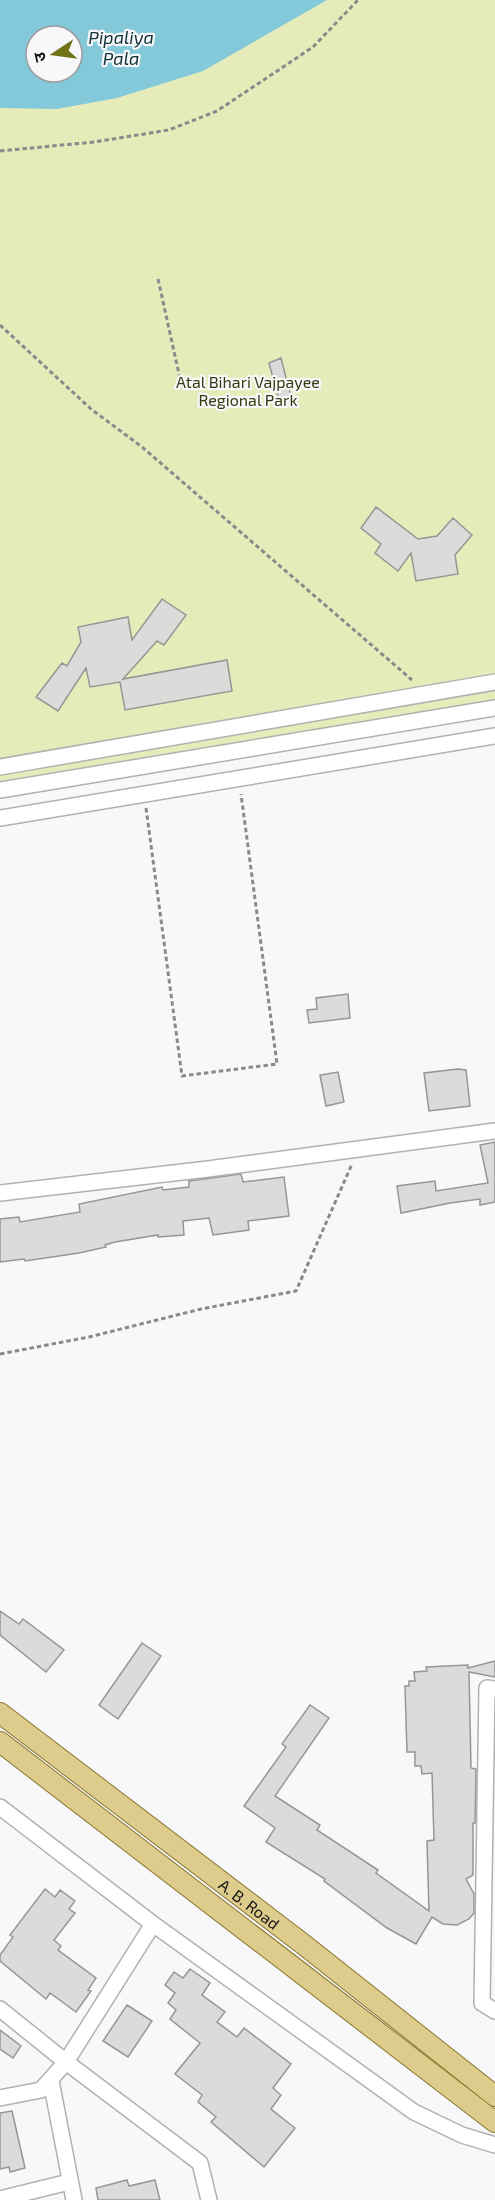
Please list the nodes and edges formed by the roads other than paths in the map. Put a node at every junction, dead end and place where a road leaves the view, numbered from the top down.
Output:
1 (495, 682) edge
2 (495, 708) edge
3 (495, 736) edge
4 (0, 766) edge
5 (0, 790) edge
6 (0, 818) edge
7 (495, 1131) edge
8 (0, 1193) edge
9 (495, 1689) edge
10 (0, 1713) edge
11 (0, 1742) edge
12 (490, 1766) edge
13 (0, 1807) edge
14 (490, 1845) edge
15 (153, 1924) junction
16 (489, 1924) edge
17 (0, 2009) edge
18 (495, 2011) edge
19 (66, 2062) junction
20 (51, 2080) junction
21 (495, 2096) edge
22 (0, 2098) edge
23 (495, 2122) edge
24 (495, 2145) edge
25 (69, 2182) junction
26 (0, 2199) edge
27 (74, 2200) edge
28 (209, 2200) edge

1 - 4 street
2 - 5 street
3 - 6 street
7 - 8 street
9 - 12 street
10 - 21 main road, A. B. Road
11 - 23 main road, A. B. Road
12 - 14 street
13 - 15 street
14 - 16 street
15 - 19 street
15 - 24 street
16 - 18 street
17 - 19 street
19 - 20 street
19 - 28 street
20 - 22 street
20 - 25 street
25 - 26 street
25 - 27 street

